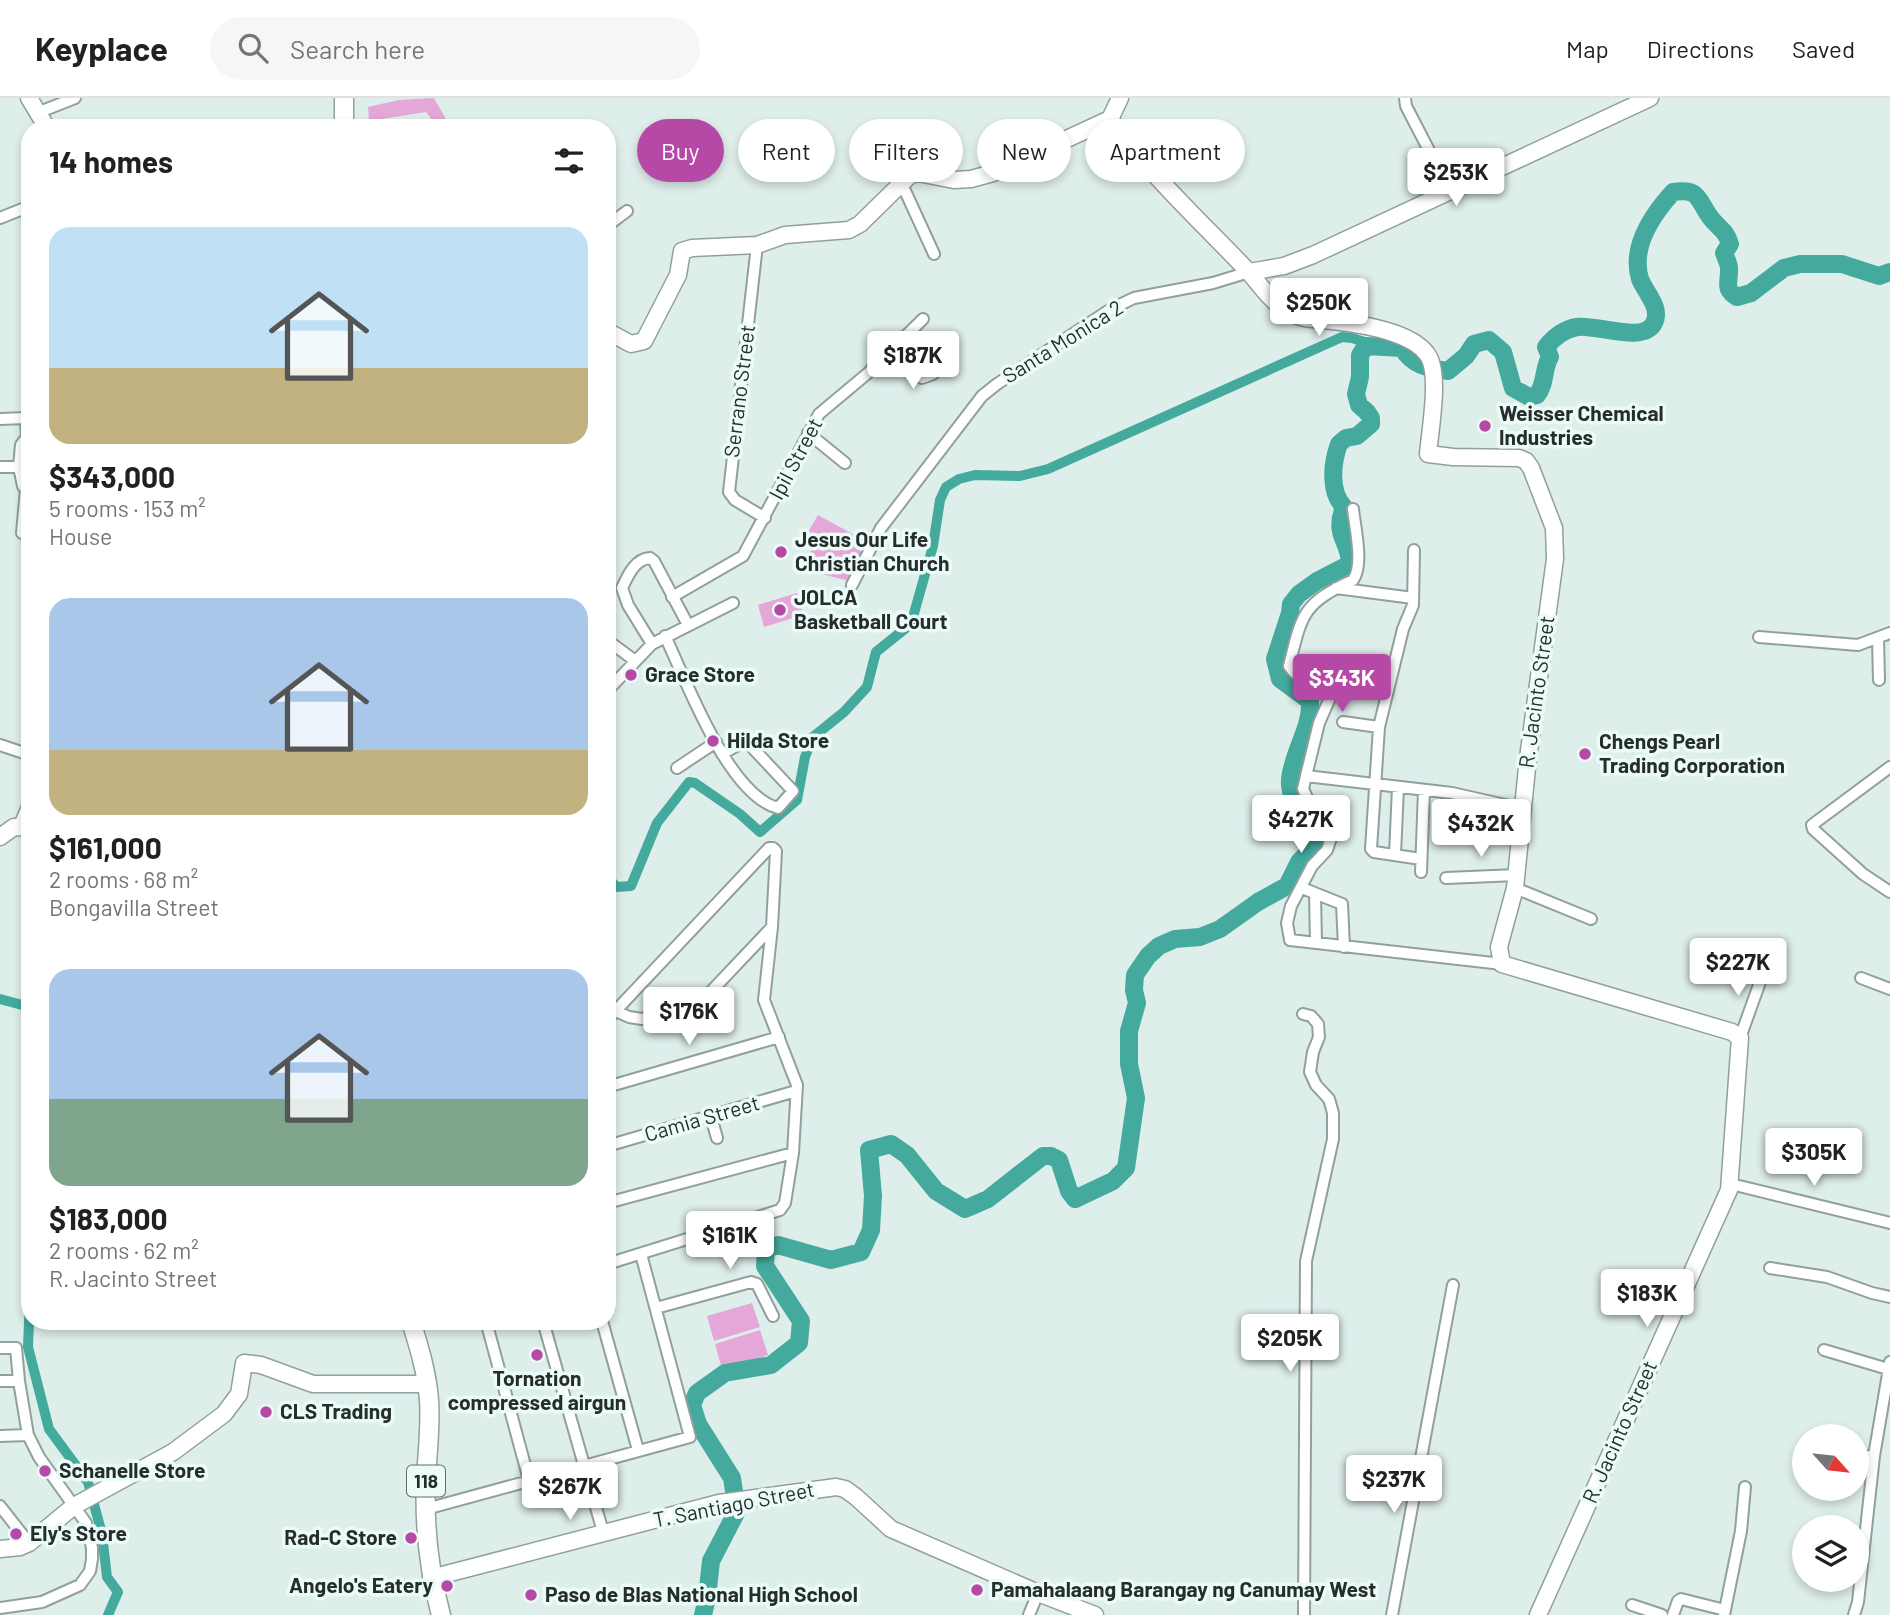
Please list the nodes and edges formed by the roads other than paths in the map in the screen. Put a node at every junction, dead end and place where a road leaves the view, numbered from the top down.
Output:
1 (29, 98) edge
2 (75, 98) edge
3 (344, 98) edge
4 (1120, 98) edge
5 (1405, 98) edge
6 (1650, 98) edge
7 (37, 113) junction
8 (41, 119) edge
9 (344, 119) edge
10 (1110, 119) edge
11 (1085, 131) edge
12 (963, 179) edge
13 (901, 182) joint
14 (1162, 182) edge
15 (1450, 191) junction
16 (21, 210) edge
17 (627, 211) dead end
18 (0, 218) edge
19 (616, 219) edge
20 (757, 245) junction
21 (934, 254) dead end
22 (1249, 272) junction
23 (923, 319) dead end
24 (616, 336) edge
25 (890, 352) junction
26 (941, 367) dead end
27 (21, 418) edge
28 (0, 419) edge
29 (808, 433) junction
30 (21, 444) edge
31 (845, 463) dead end
32 (0, 467) edge
33 (19, 467) junction
34 (21, 476) edge
35 (1353, 509) dead end
36 (765, 518) junction
37 (1413, 550) dead end
38 (852, 585) dead end
39 (1336, 588) junction
40 (672, 597) junction
41 (1413, 598) junction
42 (733, 603) dead end
43 (688, 625) junction
44 (1890, 633) edge
45 (666, 636) junction
46 (1759, 637) dead end
47 (1878, 638) junction
48 (652, 644) junction
49 (616, 647) edge
50 (634, 660) junction
51 (1879, 680) dead end
52 (616, 681) edge
53 (1343, 722) dead end
54 (1379, 727) junction
55 (716, 742) junction
56 (0, 745) edge
57 (21, 752) edge
58 (722, 754) junction
59 (1890, 767) edge
60 (677, 768) dead end
61 (1306, 776) junction
62 (1375, 784) junction
63 (1398, 787) junction
64 (1424, 790) junction
65 (1523, 809) junction
66 (21, 827) edge
67 (0, 838) edge
68 (1395, 855) junction
69 (1422, 859) junction
70 (1421, 872) dead end
71 (1446, 878) dead end
72 (1516, 882) junction
73 (1302, 888) junction
74 (1890, 891) edge
75 (1315, 893) junction
76 (1591, 919) dead end
77 (772, 927) junction
78 (1316, 943) junction
79 (1344, 947) junction
80 (1502, 964) junction
81 (1765, 968) dead end
82 (1861, 978) dead end
83 (1890, 989) edge
84 (616, 1011) joint
85 (1303, 1014) dead end
86 (779, 1037) junction
87 (1740, 1038) junction
88 (616, 1084) edge
89 (796, 1091) junction
90 (711, 1117) junction
91 (717, 1138) dead end
92 (616, 1143) edge
93 (793, 1153) junction
94 (1731, 1184) junction
95 (616, 1201) edge
96 (1890, 1223) edge
97 (641, 1254) junction
98 (616, 1261) edge
99 (1770, 1268) dead end
100 (1453, 1284) dead end
101 (1890, 1297) edge
102 (656, 1308) junction
103 (773, 1316) dead end
104 (413, 1330) edge
105 (488, 1330) edge
106 (546, 1330) edge
107 (605, 1330) edge
108 (0, 1348) edge
109 (1824, 1350) dead end
110 (1889, 1366) edge
111 (0, 1381) edge
112 (19, 1381) junction
113 (428, 1384) junction
114 (28, 1435) junction
115 (0, 1436) edge
116 (638, 1450) junction
117 (1869, 1456) edge
118 (1874, 1456) junction
119 (584, 1465) junction
120 (529, 1480) junction
121 (1745, 1487) dead end
122 (78, 1503) junction
123 (0, 1506) edge
124 (426, 1510) junction
125 (603, 1532) junction
126 (29, 1543) junction
127 (0, 1549) edge
128 (431, 1578) junction
129 (1038, 1593) junction
130 (1632, 1605) dead end
131 (0, 1608) edge
132 (1725, 1613) edge
133 (441, 1615) edge
134 (1029, 1615) edge
135 (1095, 1615) edge
136 (1304, 1615) edge
137 (1392, 1615) edge
138 (1538, 1615) edge
139 (1662, 1615) edge
140 (1673, 1615) edge
141 (1854, 1615) edge

1 - 7 street
2 - 7 street
3 - 9 main road
4 - 10 street
5 - 15 street
6 - 15 street
7 - 8 street
11 - 12 street
13 - 20 street
13 - 21 street
14 - 22 street, R. Jacinto Street
15 - 22 street
16 - 18 street
17 - 19 street
20 - 24 street
20 - 36 street, Serrano Street
22 - 38 street, Santa Monica 2
22 - 65 street, R. Jacinto Street
23 - 25 street, Ipil Street
25 - 26 street
25 - 29 street, Ipil Street
27 - 28 street
29 - 31 street
29 - 36 street, Ipil Street
30 - 33 street
32 - 33 street
33 - 34 street
35 - 39 street
36 - 40 street, Ipil Street
37 - 41 street
39 - 41 street
39 - 61 street
40 - 43 street
40 - 48 street
41 - 54 street
42 - 43 street
43 - 45 street
44 - 47 street
45 - 48 street
45 - 55 street
46 - 47 street
47 - 51 street
48 - 50 street
49 - 50 street
50 - 52 street
53 - 54 street
54 - 62 street
55 - 58 street
55 - 60 street
56 - 57 street
58 - 58 street
59 - 74 street
61 - 62 street
61 - 73 street
62 - 63 street
62 - 68 street
63 - 64 street
63 - 68 street
64 - 65 street
64 - 69 street
65 - 72 street, R. Jacinto Street
66 - 67 street
68 - 69 street
69 - 70 street
71 - 72 street
72 - 76 street
72 - 80 street, R. Jacinto Street
73 - 75 street
73 - 78 street
75 - 78 street
75 - 79 street
77 - 84 street
77 - 84 street
77 - 86 street
78 - 79 street
79 - 80 street
80 - 87 street
81 - 87 street
82 - 83 street
85 - 136 street
86 - 88 street
86 - 89 street
87 - 94 street, R. Jacinto Street
89 - 90 street, Camia Street
89 - 93 street
90 - 91 street
90 - 92 street, Camia Street
93 - 95 street
93 - 97 street
94 - 96 street
94 - 138 street, R. Jacinto Street
97 - 98 street
97 - 102 street
99 - 101 street
100 - 137 street
102 - 103 street
102 - 116 street
104 - 113 main road, 118
105 - 120 street
106 - 119 street
107 - 116 street
108 - 112 street
109 - 110 street
110 - 118 street
111 - 112 street
112 - 114 street
113 - 122 street
113 - 124 main road, 118
114 - 115 street
114 - 122 street
116 - 119 street
117 - 118 street
118 - 141 street
119 - 120 street
119 - 125 street
120 - 124 street
121 - 132 street
122 - 126 street
122 - 131 street
123 - 126 street
124 - 128 main road, 118
125 - 128 street, T. Santiago Street
125 - 129 street, T. Santiago Street
126 - 127 street
128 - 133 main road, 118
129 - 134 street
129 - 135 street, T. Santiago Street
130 - 139 street
132 - 140 street

